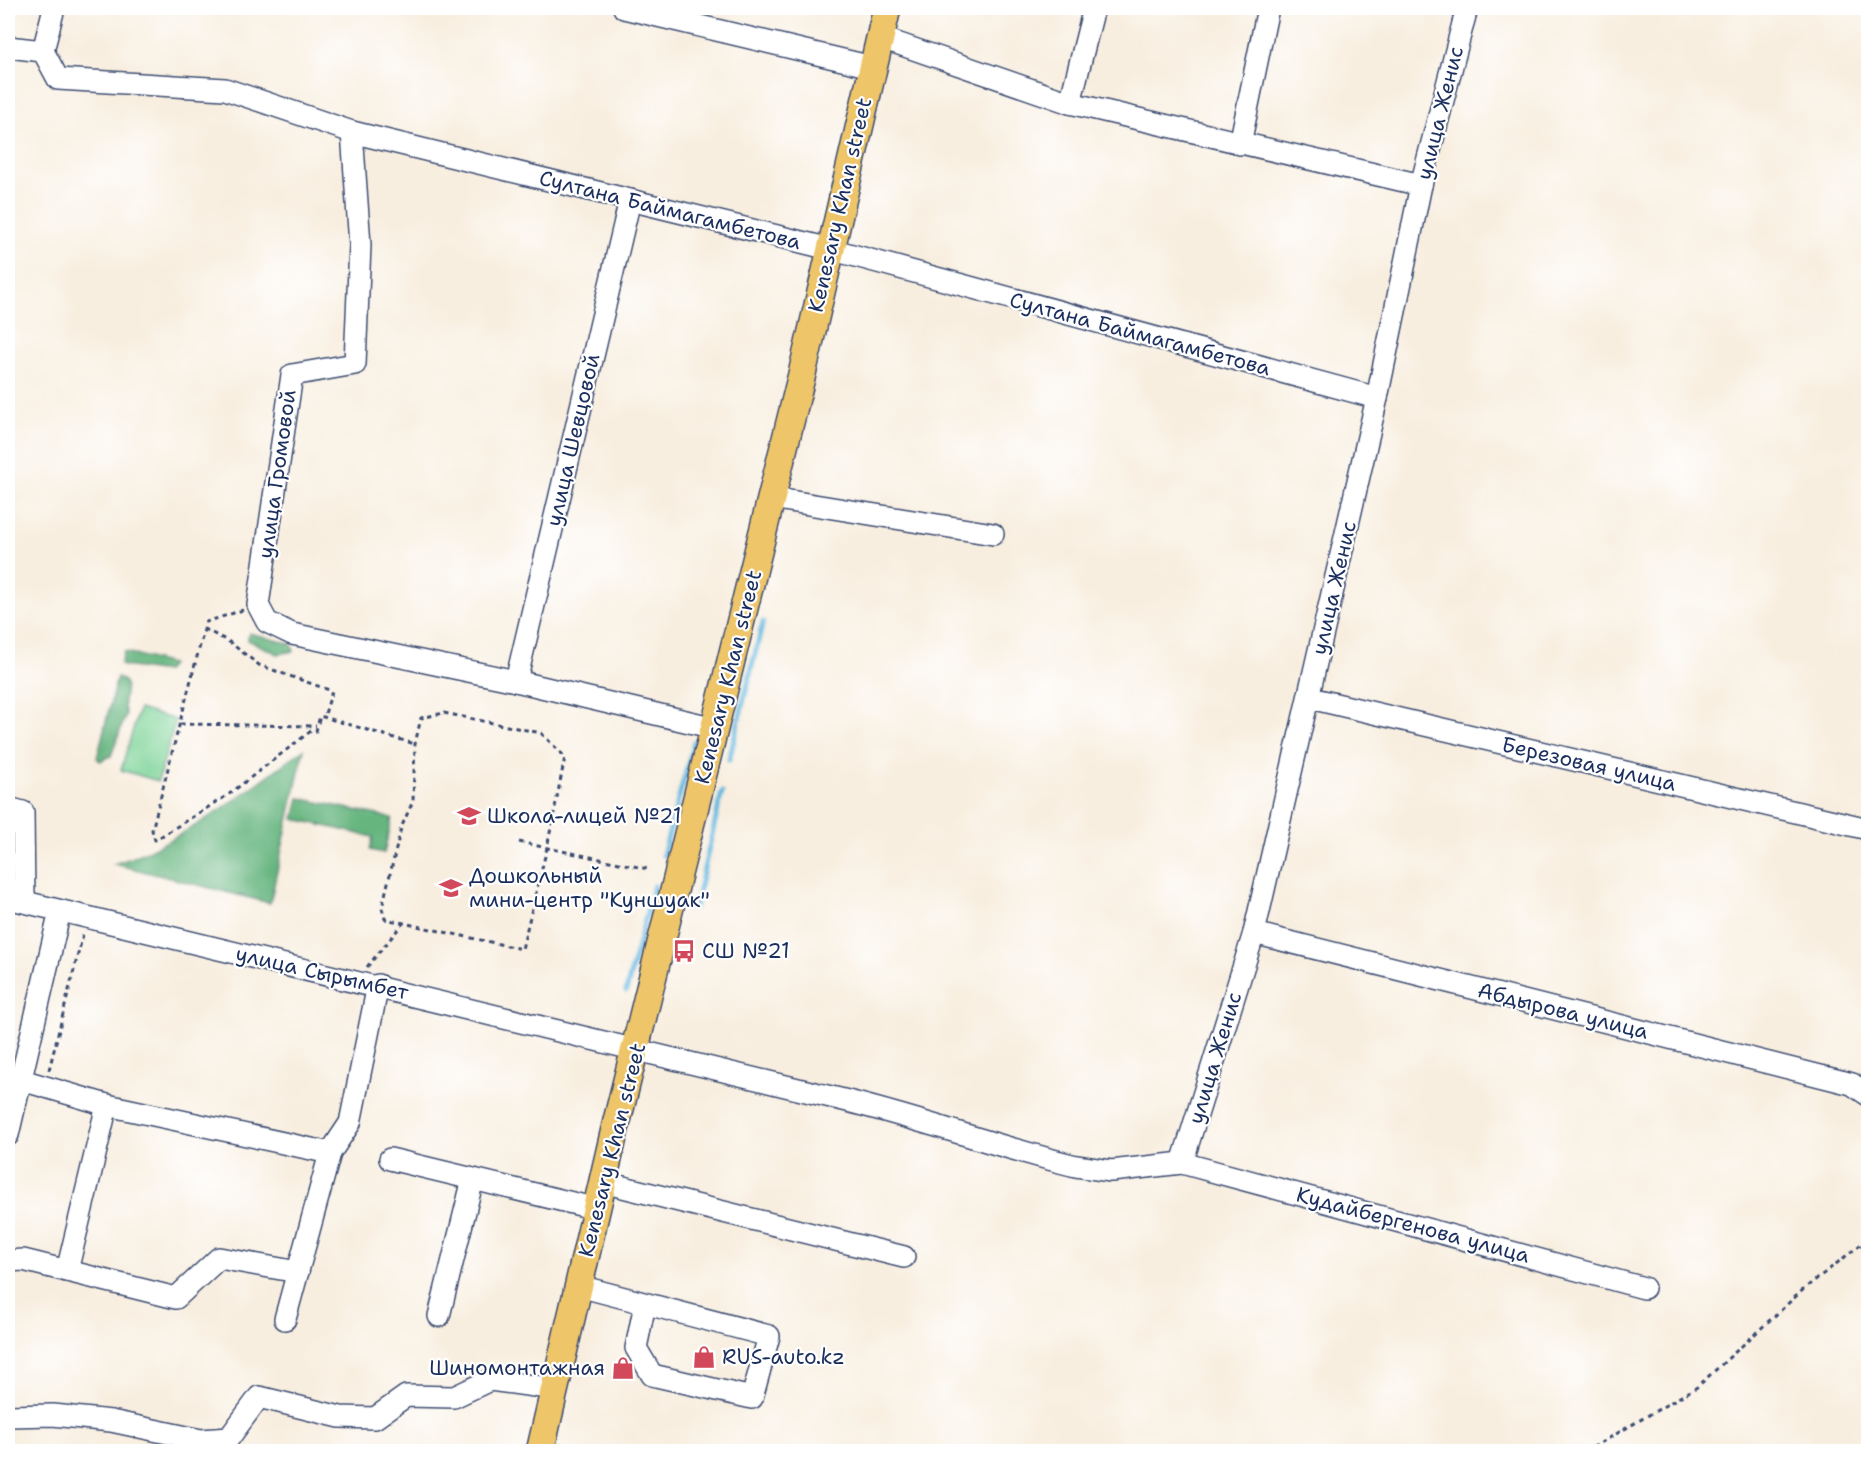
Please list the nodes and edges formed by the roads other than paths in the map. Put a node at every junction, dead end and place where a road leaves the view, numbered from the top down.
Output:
1 (54, 8) edge
2 (624, 8) edge
3 (886, 8) edge
4 (1094, 8) edge
5 (1268, 8) edge
6 (1467, 8) edge
7 (677, 14) edge
8 (879, 37) junction
9 (8, 47) edge
10 (43, 51) junction
11 (872, 67) junction
12 (1070, 103) junction
13 (352, 132) junction
14 (1240, 144) junction
15 (1421, 185) junction
16 (630, 200) junction
17 (830, 249) junction
18 (1377, 398) junction
19 (771, 498) junction
20 (993, 534) dead end
21 (516, 681) junction
22 (1310, 698) junction
23 (715, 728) junction
24 (8, 808) edge
25 (1869, 829) edge
26 (16, 900) edge
27 (60, 911) junction
28 (1254, 933) junction
29 (378, 985) junction
30 (636, 1052) junction
31 (13, 1078) edge
32 (1869, 1095) edge
33 (108, 1105) junction
34 (8, 1136) edge
35 (330, 1153) junction
36 (390, 1159) dead end
37 (1182, 1162) junction
38 (473, 1179) junction
39 (603, 1182) junction
40 (597, 1209) junction
41 (904, 1257) dead end
42 (8, 1261) edge
43 (68, 1271) junction
44 (298, 1272) junction
45 (579, 1286) junction
46 (1644, 1288) dead end
47 (645, 1304) junction
48 (439, 1316) dead end
49 (285, 1319) dead end
50 (556, 1389) junction
51 (8, 1416) edge
52 (540, 1452) edge

1 - 10 street
2 - 7 street
3 - 8 main road, Kenesary Khan street
4 - 12 street
5 - 14 street
6 - 15 street, улица Женис
7 - 11 street
8 - 11 main road, Kenesary Khan street
8 - 12 street
9 - 10 street
10 - 13 street, Султана Баймагамбетова
11 - 17 main road, Kenesary Khan street
12 - 14 street
13 - 16 street, Султана Баймагамбетова
13 - 21 street, улица Громовой
14 - 15 street
15 - 18 street, улица Женис
16 - 17 street, Султана Баймагамбетова
16 - 21 street, улица Шевцовой
17 - 18 street, Султана Баймагамбетова
17 - 19 main road, Kenesary Khan street
18 - 22 street, улица Женис
19 - 20 street
19 - 23 main road, Kenesary Khan street
21 - 23 street
22 - 25 street, Березовая улица
22 - 28 street, улица Женис
23 - 30 main road, Kenesary Khan street
24 - 26 street
26 - 27 street, улица Сырымбет
27 - 29 street, улица Сырымбет
27 - 31 street
28 - 32 street, Абдырова улица
28 - 37 street, улица Женис
29 - 30 street, улица Сырымбет
29 - 35 street
30 - 37 street, улица Сырымбет
30 - 39 main road, Kenesary Khan street
31 - 33 street
31 - 34 street
33 - 35 street
33 - 43 street
35 - 44 street
36 - 38 street
37 - 46 street, Кудайбергенова улица
38 - 40 street
38 - 48 street
39 - 40 main road, Kenesary Khan street
39 - 41 street
40 - 45 main road, Kenesary Khan street
42 - 43 street
43 - 44 street
44 - 49 street
45 - 47 street
45 - 50 main road, Kenesary Khan street
47 - 47 street
50 - 51 street
50 - 52 main road, Kenesary Khan street

